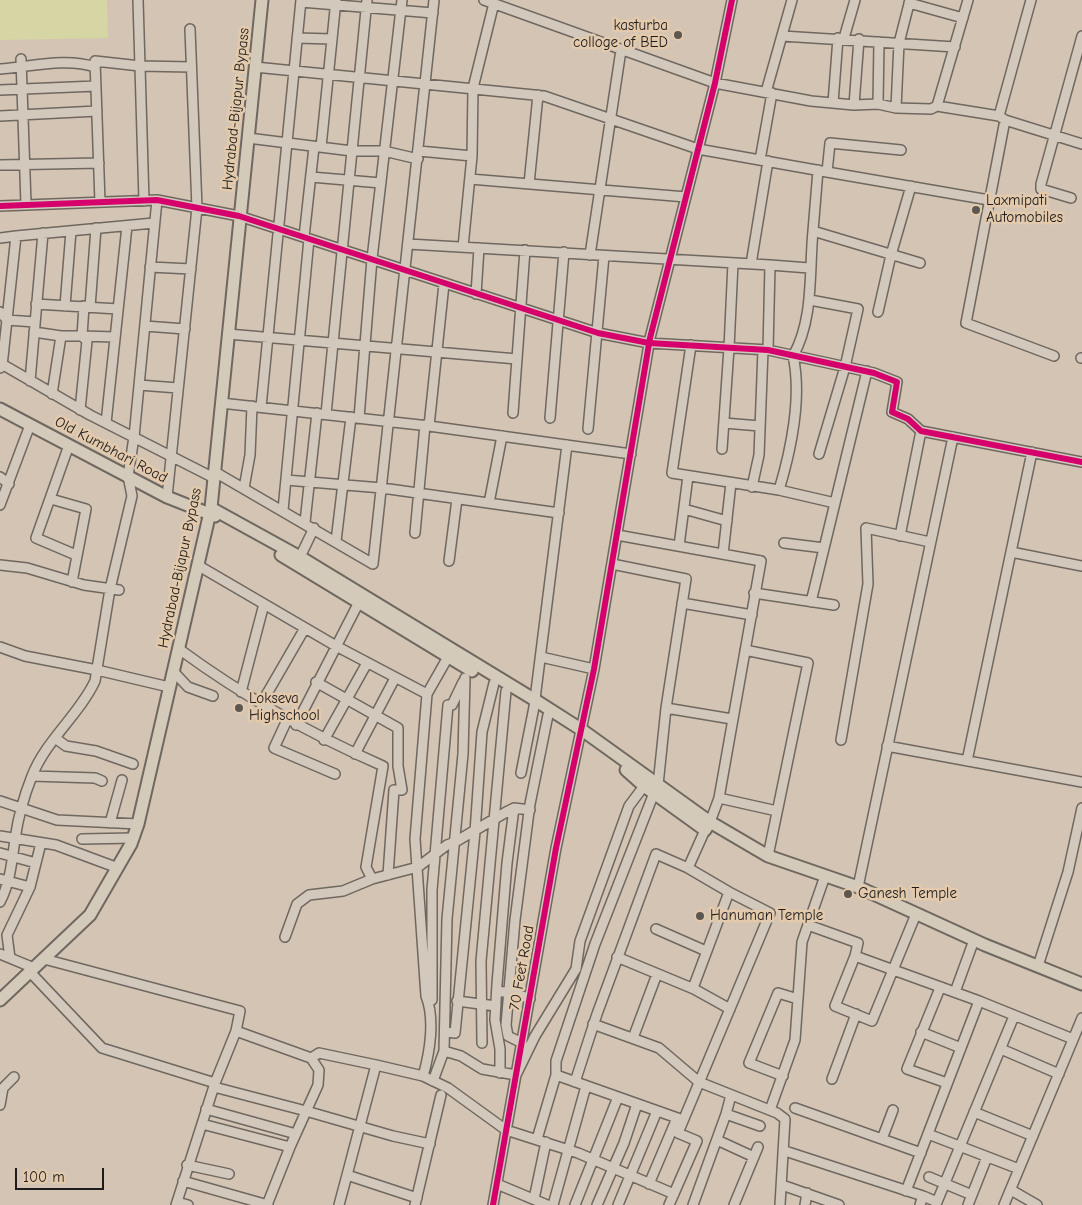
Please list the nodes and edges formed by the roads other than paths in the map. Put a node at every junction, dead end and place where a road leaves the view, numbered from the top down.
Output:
1 (138, 0) edge
2 (262, 0) edge
3 (402, 0) edge
4 (434, 0) edge
5 (732, 0) edge
6 (792, 0) edge
7 (855, 0) edge
8 (968, 0) edge
9 (1031, 0) edge
10 (301, 1) edge
11 (909, 1) edge
12 (489, 2) edge
13 (336, 3) edge
14 (367, 4) edge
15 (401, 11) junction
16 (433, 13) junction
17 (963, 18) junction
18 (190, 29) dead end
19 (782, 36) junction
20 (1082, 36) edge
21 (297, 38) junction
22 (841, 38) junction
23 (332, 39) junction
24 (859, 40) junction
25 (879, 42) junction
26 (898, 43) junction
27 (955, 47) junction
28 (621, 50) junction
29 (21, 63) junction
30 (140, 66) junction
31 (95, 67) junction
32 (191, 67) junction
33 (255, 67) junction
34 (0, 69) edge
35 (294, 71) junction
36 (328, 74) junction
37 (359, 77) junction
38 (393, 80) junction
39 (426, 84) junction
40 (715, 84) junction
41 (96, 86) junction
42 (473, 88) junction
43 (22, 89) junction
44 (0, 90) edge
45 (769, 92) junction
46 (538, 95) junction
47 (833, 102) junction
48 (878, 104) junction
49 (854, 105) junction
50 (937, 106) junction
51 (896, 108) junction
52 (97, 111) junction
53 (23, 114) junction
54 (0, 116) edge
55 (610, 118) junction
56 (1002, 118) junction
57 (1054, 136) junction
58 (248, 138) junction
59 (286, 143) junction
60 (1082, 144) edge
61 (317, 147) junction
62 (698, 148) junction
63 (901, 150) dead end
64 (352, 152) junction
65 (384, 152) junction
66 (418, 155) junction
67 (472, 156) junction
68 (764, 161) junction
69 (99, 163) junction
70 (24, 164) junction
71 (0, 165) edge
72 (822, 171) junction
73 (311, 176) junction
74 (470, 179) junction
75 (349, 180) junction
76 (381, 183) junction
77 (529, 184) junction
78 (911, 186) junction
79 (600, 190) junction
80 (686, 197) junction
81 (1070, 198) dead end
82 (156, 200) junction
83 (989, 200) junction
84 (144, 201) junction
85 (100, 202) junction
86 (26, 204) junction
87 (0, 206) edge
88 (197, 208) junction
89 (239, 216) junction
90 (154, 223) junction
91 (127, 226) junction
92 (96, 228) junction
93 (278, 229) junction
94 (71, 231) junction
95 (813, 231) junction
96 (43, 234) junction
97 (16, 236) junction
98 (0, 238) edge
99 (307, 238) junction
100 (408, 244) junction
101 (463, 247) junction
102 (479, 248) junction
103 (342, 250) junction
104 (525, 250) junction
105 (564, 252) junction
106 (590, 255) junction
107 (891, 255) junction
108 (604, 256) junction
109 (372, 259) junction
110 (670, 260) junction
111 (732, 263) junction
112 (920, 263) dead end
113 (751, 264) junction
114 (770, 265) junction
115 (150, 268) junction
116 (809, 268) junction
117 (191, 269) junction
118 (406, 269) junction
119 (444, 284) junction
120 (476, 294) junction
121 (810, 300) junction
122 (36, 304) junction
123 (65, 306) junction
124 (87, 307) junction
125 (521, 308) junction
126 (118, 309) junction
127 (0, 312) edge
128 (878, 312) dead end
129 (560, 319) junction
130 (7, 320) junction
131 (144, 326) junction
132 (35, 327) junction
133 (185, 329) junction
134 (598, 333) junction
135 (228, 334) junction
136 (61, 336) junction
137 (82, 336) junction
138 (115, 337) junction
139 (268, 337) junction
140 (299, 340) junction
141 (334, 343) junction
142 (649, 343) junction
143 (365, 345) junction
144 (691, 346) junction
145 (397, 348) junction
146 (729, 348) junction
147 (766, 350) junction
148 (437, 352) junction
149 (793, 356) junction
150 (1054, 356) dead end
151 (517, 359) junction
152 (1, 365) edge
153 (845, 367) junction
154 (867, 372) junction
155 (30, 381) junction
156 (139, 385) junction
157 (178, 388) junction
158 (52, 394) junction
159 (221, 403) junction
160 (256, 407) junction
161 (0, 409) edge
162 (80, 410) junction
163 (291, 410) junction
164 (513, 413) dead end
165 (321, 414) junction
166 (355, 418) junction
167 (550, 418) dead end
168 (389, 421) junction
169 (106, 423) junction
170 (724, 423) junction
171 (30, 425) junction
172 (427, 426) junction
173 (760, 426) junction
174 (588, 429) dead end
175 (921, 431) junction
176 (502, 436) junction
177 (134, 437) junction
178 (953, 437) junction
179 (69, 445) junction
180 (567, 445) junction
181 (722, 449) dead end
182 (1032, 452) junction
183 (631, 454) junction
184 (820, 454) dead end
185 (171, 456) junction
186 (1082, 462) edge
187 (214, 475) junction
188 (128, 476) junction
189 (688, 476) junction
190 (0, 477) edge
191 (286, 480) junction
192 (310, 483) junction
193 (731, 483) junction
194 (9, 484) junction
195 (344, 484) junction
196 (752, 487) junction
197 (244, 488) junction
198 (382, 488) junction
199 (780, 490) junction
200 (419, 493) junction
201 (167, 497) junction
202 (51, 499) junction
203 (457, 499) junction
204 (489, 503) junction
205 (835, 503) junction
206 (0, 505) edge
207 (684, 509) junction
208 (211, 510) junction
209 (283, 510) junction
210 (559, 513) junction
211 (727, 521) junction
212 (305, 522) junction
213 (314, 528) junction
214 (416, 533) dead end
215 (617, 535) junction
216 (900, 536) junction
217 (336, 542) junction
218 (930, 542) junction
219 (784, 543) dead end
220 (679, 546) junction
221 (824, 548) junction
222 (1011, 552) junction
223 (723, 554) junction
224 (76, 555) junction
225 (300, 556) junction
226 (449, 560) dead end
227 (0, 564) edge
228 (612, 564) junction
229 (199, 566) junction
230 (1082, 566) edge
231 (72, 582) junction
232 (114, 589) junction
233 (754, 593) junction
234 (359, 602) junction
235 (811, 602) junction
236 (682, 603) junction
237 (264, 604) junction
238 (834, 605) dead end
239 (752, 615) junction
240 (305, 628) junction
241 (336, 646) junction
242 (0, 647) edge
243 (179, 649) junction
244 (746, 650) junction
245 (448, 657) junction
246 (541, 658) junction
247 (367, 663) junction
248 (594, 669) junction
249 (97, 670) junction
250 (173, 671) junction
251 (467, 673) junction
252 (395, 678) junction
253 (316, 682) junction
254 (494, 683) junction
255 (169, 688) junction
256 (506, 691) junction
257 (241, 692) junction
258 (427, 694) junction
259 (213, 696) dead end
260 (346, 699) junction
261 (261, 704) junction
262 (535, 704) junction
263 (666, 708) junction
264 (376, 716) junction
265 (548, 716) junction
266 (732, 719) junction
267 (287, 720) junction
268 (296, 725) junction
269 (582, 733) junction
270 (55, 738) junction
271 (324, 740) junction
272 (841, 740) dead end
273 (888, 746) junction
274 (355, 754) junction
275 (967, 761) junction
276 (133, 764) dead end
277 (520, 773) dead end
278 (335, 774) dead end
279 (32, 776) junction
280 (122, 780) dead end
281 (102, 781) dead end
282 (1082, 782) edge
283 (652, 788) junction
284 (719, 798) junction
285 (0, 801) edge
286 (514, 808) junction
287 (1082, 808) edge
288 (21, 809) junction
289 (530, 810) junction
290 (777, 811) junction
291 (494, 819) junction
292 (110, 823) junction
293 (138, 824) junction
294 (708, 826) junction
295 (476, 829) junction
296 (0, 836) edge
297 (134, 838) junction
298 (82, 839) dead end
299 (15, 840) junction
300 (455, 842) junction
301 (40, 843) junction
302 (0, 853) edge
303 (436, 854) junction
304 (768, 856) junction
305 (14, 857) junction
306 (36, 863) junction
307 (418, 867) junction
308 (118, 868) junction
309 (688, 868) junction
310 (388, 875) junction
311 (825, 876) junction
312 (372, 879) junction
313 (4, 880) edge
314 (30, 887) junction
315 (858, 887) junction
316 (729, 892) junction
317 (0, 902) edge
318 (916, 914) junction
319 (808, 925) junction
320 (656, 929) dead end
321 (285, 937) dead end
322 (974, 940) junction
323 (706, 951) junction
324 (0, 954) edge
325 (855, 956) junction
326 (617, 957) junction
327 (10, 958) junction
328 (44, 959) junction
329 (1038, 966) junction
330 (32, 970) junction
331 (892, 970) junction
332 (657, 974) junction
333 (1082, 984) edge
334 (693, 988) junction
335 (940, 988) junction
336 (497, 991) junction
337 (955, 992) junction
338 (510, 993) junction
339 (530, 999) junction
340 (798, 999) junction
341 (0, 1000) edge
342 (457, 1001) junction
343 (979, 1001) junction
344 (428, 1002) junction
345 (482, 1006) junction
346 (496, 1006) junction
347 (730, 1009) junction
348 (856, 1014) junction
349 (1014, 1016) junction
350 (1082, 1018) edge
351 (594, 1024) junction
352 (236, 1031) junction
353 (445, 1032) junction
354 (921, 1032) junction
355 (633, 1038) junction
356 (1074, 1039) junction
357 (522, 1042) junction
358 (482, 1043) dead end
359 (961, 1048) junction
360 (1001, 1049) junction
361 (444, 1051) junction
362 (311, 1058) junction
363 (376, 1065) junction
364 (500, 1073) junction
365 (1059, 1074) junction
366 (556, 1075) junction
367 (423, 1076) junction
368 (516, 1076) junction
369 (782, 1076) junction
370 (14, 1077) dead end
371 (832, 1079) dead end
372 (3, 1081) edge
373 (433, 1081) junction
374 (575, 1082) junction
375 (699, 1082) junction
376 (948, 1084) junction
377 (214, 1085) junction
378 (586, 1086) junction
379 (441, 1095) dead end
380 (731, 1095) junction
381 (618, 1097) junction
382 (637, 1104) junction
383 (0, 1105) edge
384 (796, 1108) dead end
385 (206, 1110) junction
386 (306, 1110) junction
387 (770, 1110) junction
388 (893, 1110) dead end
389 (657, 1111) junction
390 (974, 1112) junction
391 (726, 1114) junction
392 (680, 1120) junction
393 (202, 1124) junction
394 (358, 1126) junction
395 (760, 1126) dead end
396 (506, 1130) junction
397 (296, 1134) junction
398 (928, 1134) junction
399 (1033, 1136) junction
400 (537, 1139) junction
401 (882, 1139) junction
402 (717, 1140) junction
403 (546, 1142) junction
404 (430, 1144) junction
405 (960, 1146) junction
406 (290, 1147) junction
407 (758, 1148) dead end
408 (568, 1150) junction
409 (785, 1151) junction
410 (921, 1153) junction
411 (754, 1157) junction
412 (987, 1157) junction
413 (594, 1160) junction
414 (187, 1165) junction
415 (612, 1168) junction
416 (1019, 1169) junction
417 (229, 1174) dead end
418 (347, 1175) junction
419 (630, 1176) junction
420 (929, 1177) dead end
421 (183, 1181) junction
422 (945, 1183) junction
423 (497, 1184) junction
424 (649, 1184) junction
425 (782, 1184) junction
426 (1011, 1190) junction
427 (906, 1191) junction
428 (807, 1193) junction
429 (674, 1194) junction
430 (972, 1195) junction
431 (534, 1200) junction
432 (781, 1201) edge
433 (921, 1201) edge
434 (416, 1202) edge
435 (177, 1204) edge
436 (188, 1205) edge
437 (268, 1205) edge
438 (339, 1205) edge
439 (493, 1205) edge
440 (547, 1205) edge
441 (553, 1205) edge
442 (575, 1205) edge
443 (597, 1205) edge
444 (618, 1205) edge
445 (670, 1205) edge
446 (692, 1205) edge
447 (734, 1205) edge
448 (774, 1205) edge
449 (805, 1205) edge
450 (839, 1205) edge
451 (968, 1205) edge
452 (1004, 1205) edge
453 (1037, 1205) edge

1 - 30 street
2 - 33 main road, Hydrabad-Bijapur Bypass
3 - 15 street
4 - 16 street
5 - 40 street, 70 Feet Road
6 - 19 street
7 - 22 street
8 - 17 street
9 - 56 street
10 - 13 street
10 - 21 street
11 - 17 street
11 - 26 street
12 - 28 street
12 - 42 street
13 - 14 street
13 - 23 street
14 - 15 street
14 - 37 street
15 - 16 street
15 - 38 street
16 - 39 street
17 - 27 street
18 - 32 street
19 - 22 street
19 - 45 street
20 - 57 street
21 - 23 street
21 - 35 street
22 - 24 street
22 - 47 street
23 - 36 street
24 - 25 street
24 - 49 street
25 - 26 street
25 - 48 street
26 - 27 street
26 - 51 street
27 - 50 street
28 - 40 street
28 - 55 street
29 - 31 street
29 - 34 street
29 - 43 street
30 - 31 street
30 - 32 street
30 - 84 street
31 - 41 street
32 - 88 street
33 - 35 street
33 - 58 main road, Hydrabad-Bijapur Bypass
35 - 36 street
35 - 59 street
36 - 37 street
36 - 61 street
37 - 38 street
37 - 64 street
38 - 39 street
38 - 65 street
39 - 42 street
39 - 66 street
40 - 45 street
40 - 62 street, 70 Feet Road
41 - 43 street
41 - 52 street
42 - 46 street
42 - 67 street
43 - 44 street
43 - 53 street
45 - 47 street
45 - 68 street
46 - 55 street
46 - 77 street
47 - 49 street
48 - 49 street
48 - 51 street
50 - 51 street
50 - 56 street
52 - 53 street
52 - 69 street
53 - 54 street
53 - 70 street
55 - 62 street
55 - 79 street
56 - 57 street
56 - 83 street
57 - 60 street
57 - 81 street
58 - 59 street
58 - 89 main road, Hydrabad-Bijapur Bypass
59 - 61 street
59 - 93 street
61 - 64 street
61 - 73 street
62 - 68 street
62 - 80 street, 70 Feet Road
63 - 72 street
64 - 65 street
64 - 75 street
65 - 66 street
65 - 76 street
66 - 67 street
66 - 100 street
67 - 74 street
68 - 72 street
68 - 113 street
69 - 70 street
69 - 85 street
70 - 71 street
70 - 86 street
72 - 78 street
72 - 95 street
73 - 75 street
73 - 99 street
74 - 77 street
74 - 101 street
75 - 76 street
75 - 103 street
76 - 109 street
77 - 79 street
78 - 83 street
78 - 107 street
79 - 80 street
79 - 106 street
80 - 110 street, 70 Feet Road
82 - 84 street
82 - 88 street
82 - 90 street
83 - 150 street
84 - 85 street
85 - 86 street
86 - 87 street
88 - 89 street
88 - 117 street
89 - 93 street
89 - 135 main road, Hydrabad-Bijapur Bypass
90 - 91 street
90 - 115 street
91 - 92 street
91 - 126 street
92 - 94 street
92 - 124 street
93 - 99 street
93 - 139 street
94 - 96 street
94 - 123 street
95 - 107 street
95 - 116 street
96 - 97 street
96 - 122 street
97 - 98 street
97 - 130 street
99 - 103 street
99 - 140 street
100 - 101 street
100 - 118 street
101 - 102 street
102 - 104 street
102 - 120 street
103 - 109 street
103 - 141 street
104 - 105 street
104 - 125 street
105 - 106 street
105 - 129 street
106 - 108 street
107 - 112 street
107 - 128 street
108 - 110 street
108 - 134 street
109 - 118 street
109 - 143 street
110 - 111 street
110 - 142 street, 70 Feet Road
111 - 113 street
111 - 146 street
113 - 114 street
114 - 116 street
114 - 147 street
115 - 117 street
115 - 131 street
116 - 121 street
117 - 133 street
118 - 119 street
118 - 145 street
119 - 120 street
119 - 148 street
120 - 125 street
121 - 149 street
121 - 153 street
122 - 123 street
122 - 132 street
123 - 124 street
124 - 126 street
124 - 137 street
125 - 129 street
125 - 151 street
126 - 138 street
127 - 130 street
129 - 134 street
129 - 167 street
130 - 132 street
130 - 152 street
131 - 133 street
131 - 156 street
132 - 136 street
132 - 155 street
133 - 157 street
134 - 142 street
134 - 174 street
135 - 139 street
135 - 159 main road, Hydrabad-Bijapur Bypass
136 - 137 street
136 - 158 street
137 - 138 street
137 - 162 street
138 - 169 street
139 - 140 street
139 - 160 street
140 - 141 street
140 - 163 street
141 - 143 street
141 - 165 street
142 - 144 street
142 - 183 street, 70 Feet Road
143 - 145 street
143 - 166 street
144 - 146 street
144 - 189 street
145 - 148 street
145 - 168 street
146 - 147 street
146 - 170 street
147 - 149 street
147 - 173 street
148 - 151 street
148 - 172 street
149 - 153 street
149 - 199 street
151 - 164 street
152 - 155 street
153 - 154 street
153 - 184 street
154 - 175 street
154 - 205 street
155 - 158 street
156 - 157 street
156 - 177 street
157 - 185 street
158 - 162 street
159 - 160 street
159 - 187 main road, Hydrabad-Bijapur Bypass
160 - 163 street
160 - 197 street
161 - 171 main road, Old Kumbhari Road
162 - 169 street
163 - 165 street
163 - 191 street
165 - 166 street
165 - 192 street
166 - 168 street
166 - 195 street
168 - 172 street
168 - 198 street
169 - 177 street
170 - 173 street
170 - 181 street
171 - 179 main road, Old Kumbhari Road
171 - 194 street
172 - 176 street
172 - 200 street
173 - 196 street
175 - 178 street
175 - 216 street
176 - 180 street
176 - 204 street
177 - 185 street
177 - 188 street
178 - 182 street
178 - 218 street
179 - 188 main road, Old Kumbhari Road
179 - 202 street
180 - 183 street
180 - 210 street
182 - 186 street
182 - 222 street
183 - 215 street, 70 Feet Road
185 - 187 street
185 - 201 street
187 - 197 street
187 - 208 main road, Hydrabad-Bijapur Bypass
188 - 201 main road, Old Kumbhari Road
188 - 232 street
189 - 193 street
189 - 207 street
190 - 194 street
191 - 192 street
191 - 209 street
192 - 195 street
192 - 212 street
193 - 196 street
193 - 211 street
194 - 206 street
195 - 198 street
195 - 217 street
196 - 199 street
197 - 209 street
198 - 200 street
198 - 217 street
199 - 205 street
200 - 203 street
200 - 214 street
201 - 208 main road, Old Kumbhari Road
202 - 224 street
202 - 224 street
203 - 204 street
203 - 226 street
204 - 210 street
205 - 221 street
207 - 211 street
207 - 220 street
208 - 225 main road
208 - 229 main road, Hydrabad-Bijapur Bypass
208 - 234 main road
209 - 212 street
210 - 246 street
211 - 223 street
212 - 213 street
213 - 217 street
213 - 225 street
215 - 220 street
215 - 228 street, 70 Feet Road
216 - 218 street
216 - 272 street
218 - 273 street
219 - 221 street
220 - 223 street
221 - 235 street
222 - 230 street
222 - 275 street
223 - 233 street
224 - 231 street
225 - 262 main road
227 - 231 street
228 - 236 street
228 - 248 street, 70 Feet Road
229 - 237 street
229 - 243 main road, Hydrabad-Bijapur Bypass
231 - 232 street
232 - 249 street
233 - 235 street
233 - 239 street
234 - 241 street
234 - 245 main road
235 - 238 street
236 - 239 street
236 - 263 street
237 - 240 street
237 - 257 street
239 - 244 street
240 - 241 street
240 - 261 street
241 - 247 street
241 - 253 street
242 - 249 street
243 - 250 main road, Hydrabad-Bijapur Bypass
243 - 257 street
244 - 266 street
244 - 290 street
245 - 251 main road
245 - 258 street
246 - 248 street
246 - 262 street
247 - 252 street
247 - 260 street
248 - 269 street, 70 Feet Road
249 - 255 street
249 - 270 street
250 - 255 main road, Hydrabad-Bijapur Bypass
250 - 259 street
251 - 254 main road
251 - 300 street
251 - 303 street
252 - 258 street
252 - 264 street
253 - 260 street
253 - 268 street
254 - 256 main road
254 - 295 street
255 - 293 main road, Hydrabad-Bijapur Bypass
256 - 262 main road
256 - 291 street
257 - 261 street
258 - 307 street
260 - 264 street
260 - 271 street
261 - 267 street
262 - 265 main road
262 - 269 main road
262 - 277 street
263 - 266 street
263 - 283 street
264 - 274 street
264 - 310 street
265 - 269 main road
265 - 289 street
266 - 284 street
267 - 268 street
267 - 278 street
268 - 271 street
269 - 283 main road
269 - 339 street, 70 Feet Road
270 - 276 street
270 - 279 street
271 - 274 street
273 - 275 street
273 - 315 street
274 - 312 street
275 - 282 street
279 - 281 street
279 - 288 street
280 - 292 street
283 - 294 main road
283 - 366 street
283 - 368 street
284 - 290 street
284 - 294 street
285 - 288 street
286 - 289 street
286 - 291 street
286 - 336 street
287 - 329 street
288 - 292 street
288 - 299 street
289 - 338 street
290 - 304 street
291 - 295 street
291 - 345 street
292 - 293 street
293 - 297 main road, Hydrabad-Bijapur Bypass
294 - 304 main road
294 - 309 street
295 - 300 street
295 - 342 street
296 - 299 street
297 - 298 street
297 - 308 main road, Hydrabad-Bijapur Bypass
299 - 301 street
299 - 305 street
300 - 303 street
300 - 353 street
301 - 306 street
301 - 308 street
302 - 305 street
303 - 307 street
303 - 344 street
304 - 311 main road
305 - 306 street
305 - 313 street
306 - 314 street
307 - 310 street
307 - 344 street
308 - 328 main road, Hydrabad-Bijapur Bypass
309 - 316 street
309 - 326 street
310 - 312 street
311 - 315 main road
311 - 319 street
312 - 321 street
313 - 314 street
313 - 317 street
314 - 327 street
315 - 318 main road
316 - 323 street
316 - 347 street
318 - 322 main road
318 - 331 street
319 - 325 street
319 - 340 street
320 - 323 street
322 - 329 main road
322 - 337 street
323 - 334 street
324 - 327 street
325 - 331 street
325 - 348 street
326 - 332 street
326 - 351 street
327 - 330 street
328 - 330 main road, Hydrabad-Bijapur Bypass
328 - 352 street
329 - 333 main road
330 - 341 main road, Hydrabad-Bijapur Bypass
330 - 377 street
331 - 335 street
331 - 348 street
332 - 334 street
332 - 355 street
334 - 347 street
335 - 337 street
335 - 354 street
336 - 338 street
336 - 346 street
337 - 343 street
338 - 339 street
338 - 357 street
339 - 357 street, 70 Feet Road
340 - 369 street
340 - 369 street
342 - 345 street
342 - 353 street
343 - 349 street
343 - 359 street
344 - 367 street
345 - 346 street
345 - 358 street
346 - 364 street
347 - 375 street
348 - 371 street
349 - 356 street
349 - 360 street
350 - 356 street
351 - 355 street
351 - 374 street
352 - 362 street
352 - 377 street
353 - 361 street
354 - 359 street
354 - 376 street
355 - 375 street
356 - 365 street
357 - 368 street, 70 Feet Road
359 - 376 street
360 - 365 street
360 - 390 street
361 - 364 street
361 - 373 street
362 - 363 street
362 - 386 street
363 - 367 street
363 - 394 street
364 - 368 street
365 - 399 street
366 - 374 street
366 - 400 street
367 - 373 street
368 - 396 street, 70 Feet Road
369 - 387 street
370 - 372 street
372 - 383 street
373 - 396 street
374 - 378 street
375 - 380 street
375 - 392 street
376 - 398 street
377 - 385 street
377 - 386 street
378 - 381 street
378 - 408 street
379 - 404 street
380 - 387 street
380 - 391 street
381 - 382 street
381 - 413 street
382 - 389 street
382 - 415 street
384 - 401 street
385 - 393 street
385 - 397 street
386 - 394 street
386 - 397 street
387 - 409 street
388 - 401 street
389 - 392 street
389 - 419 street
390 - 399 street
390 - 405 street
391 - 395 street
391 - 402 street
392 - 424 street
392 - 429 street
393 - 406 street
393 - 414 street
394 - 404 street
394 - 418 street
396 - 400 street
396 - 423 street, 70 Feet Road
397 - 406 street
398 - 405 street
398 - 410 street
399 - 416 street
400 - 403 street
401 - 410 street
402 - 411 street
402 - 446 street
403 - 408 street
403 - 431 street
404 - 434 street
405 - 412 street
405 - 422 street
406 - 437 street
407 - 411 street
408 - 413 street
408 - 441 street
409 - 425 street
409 - 427 street
410 - 427 street
411 - 447 street
412 - 416 street
412 - 430 street
413 - 415 street
413 - 442 street
414 - 417 street
414 - 421 street
415 - 419 street
415 - 443 street
416 - 426 street
418 - 434 street
418 - 438 street
419 - 424 street
419 - 444 street
420 - 422 street
421 - 435 street
421 - 437 street
422 - 430 street
422 - 433 street
423 - 431 street
423 - 439 street, 70 Feet Road
424 - 429 street
425 - 428 street
425 - 432 street
426 - 452 street
426 - 453 street
427 - 433 street
428 - 449 street
428 - 450 street
429 - 445 street
430 - 451 street
431 - 440 street
432 - 448 street
435 - 436 street

